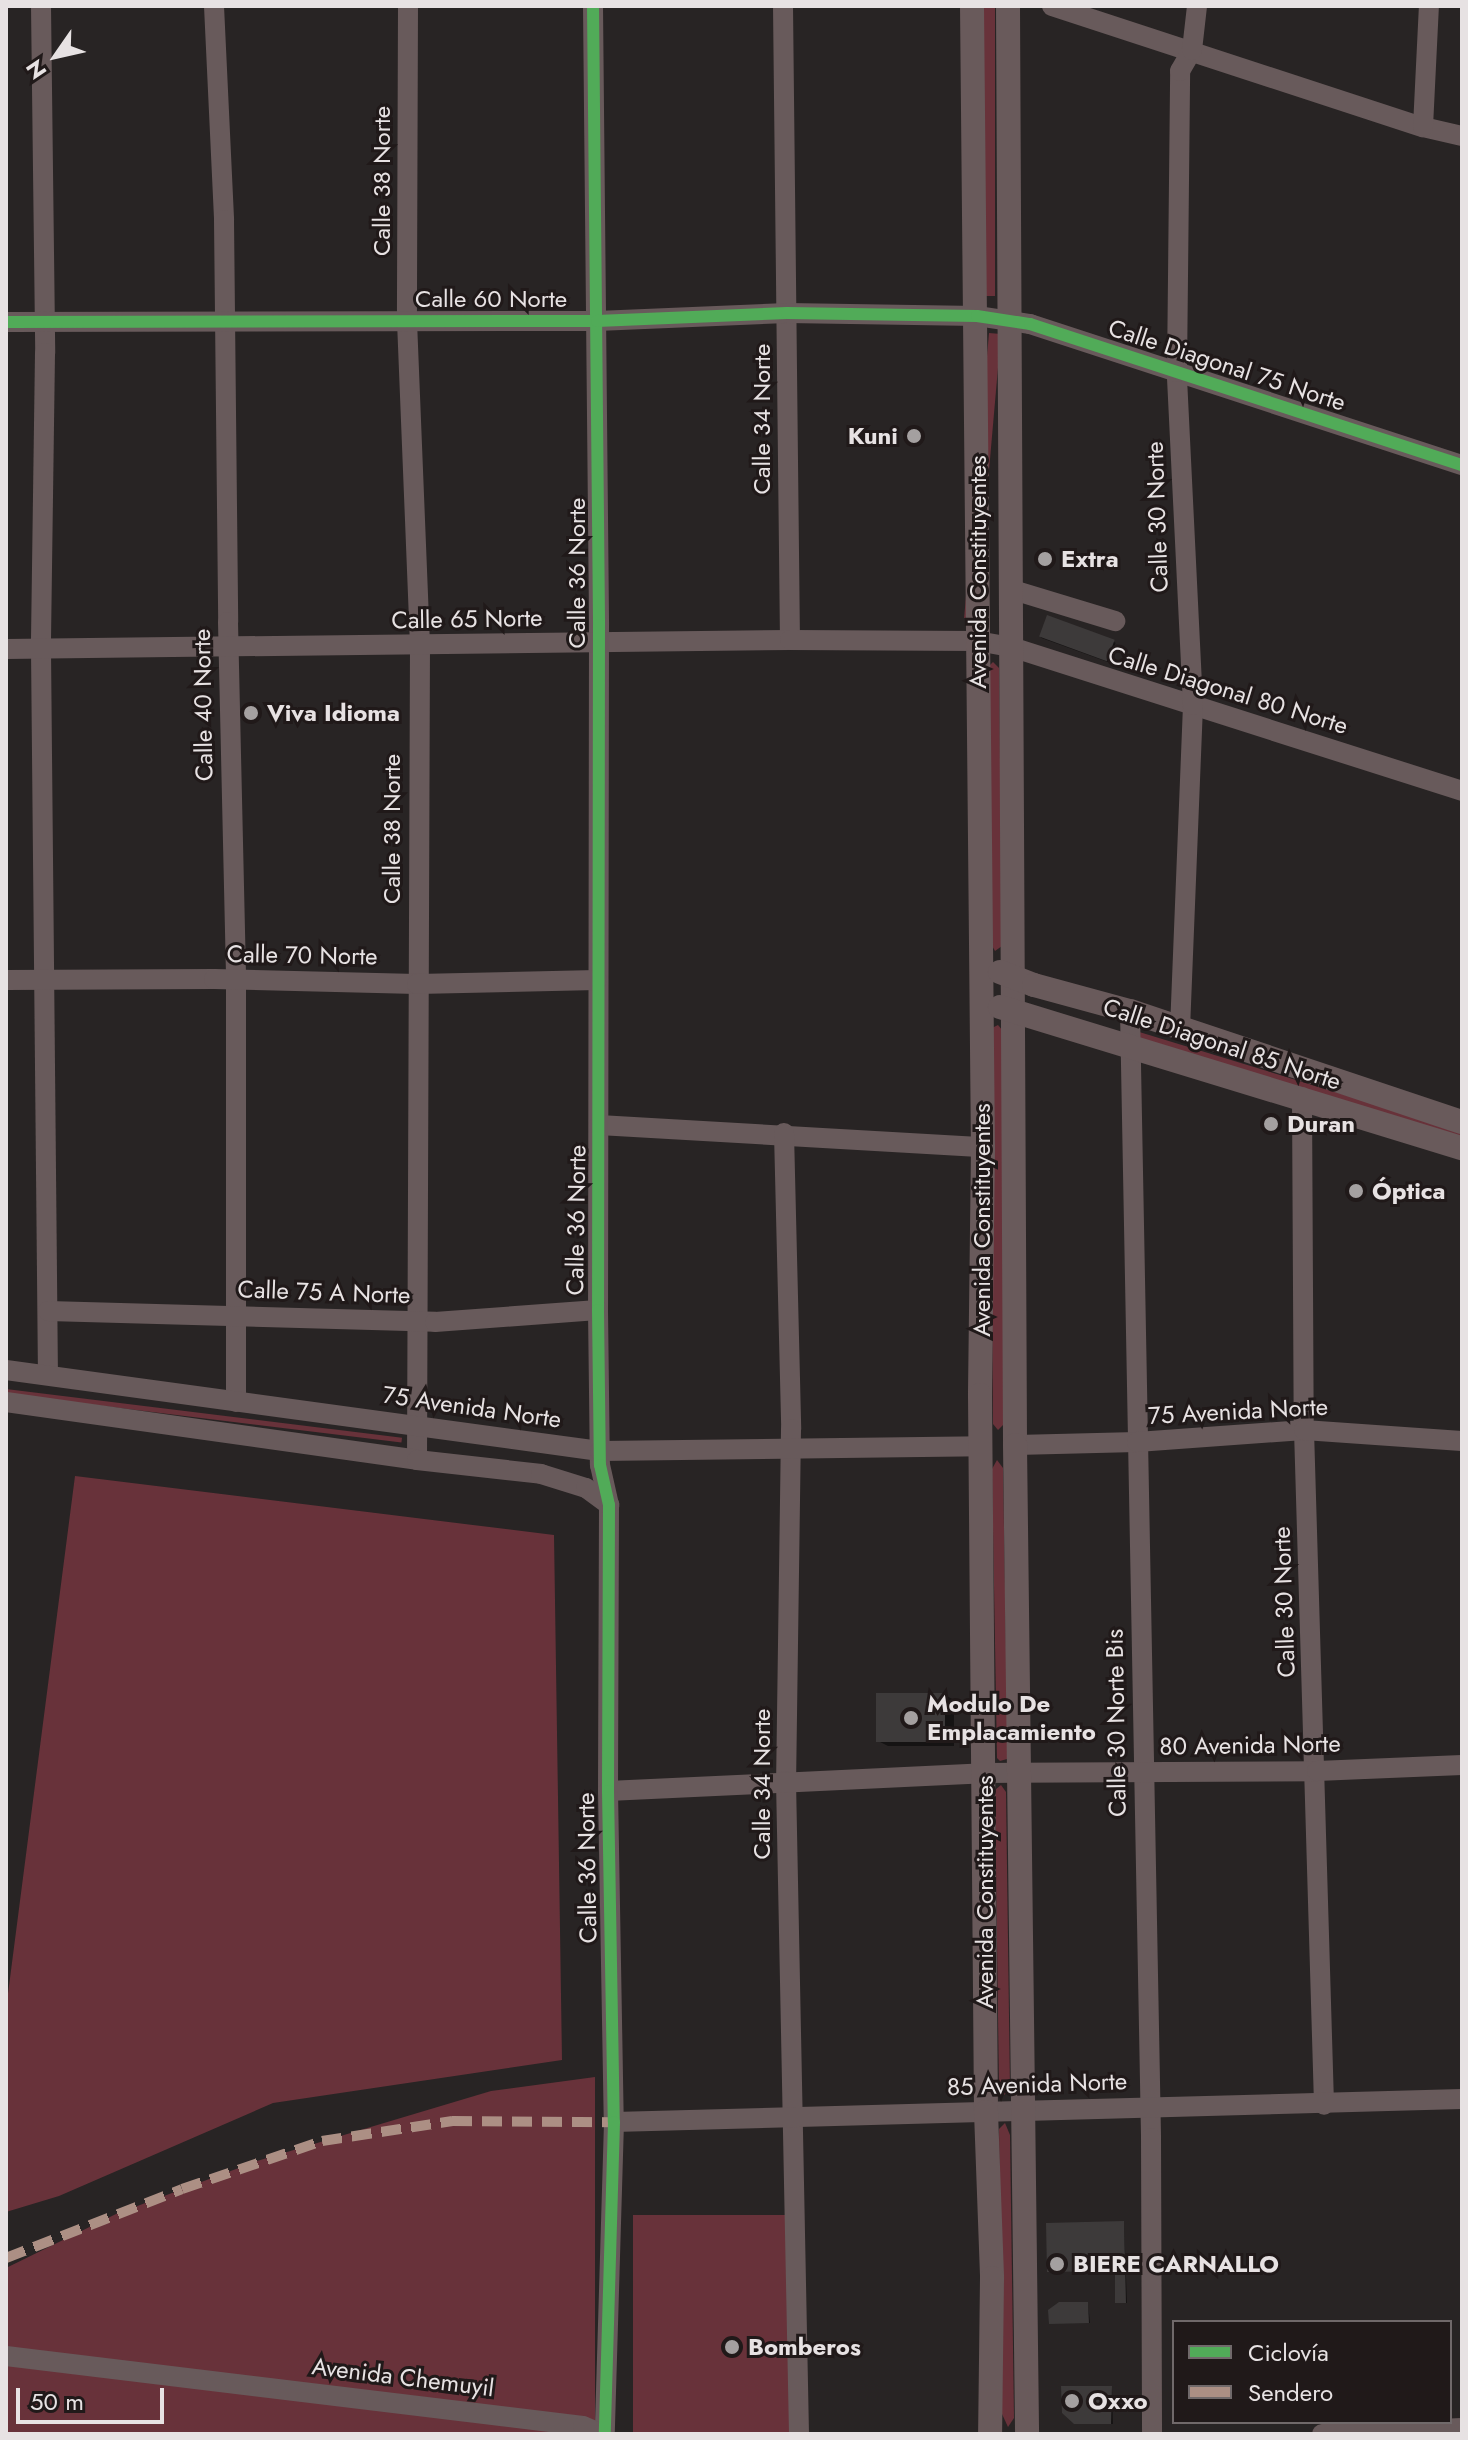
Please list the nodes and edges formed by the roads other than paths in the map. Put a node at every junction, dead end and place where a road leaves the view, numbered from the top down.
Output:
1 (41, 6) edge
2 (214, 6) edge
3 (408, 6) edge
4 (593, 6) edge
5 (783, 6) edge
6 (972, 6) edge
7 (1008, 6) edge
8 (1052, 6) edge
9 (1197, 6) edge
10 (1429, 6) edge
11 (1192, 50) junction
12 (1423, 127) junction
13 (1462, 136) edge
14 (787, 313) junction
15 (977, 316) junction
16 (407, 321) junction
17 (597, 321) junction
18 (6, 322) edge
19 (1009, 322) junction
20 (45, 323) junction
21 (225, 323) junction
22 (1177, 372) junction
23 (1462, 465) edge
24 (1013, 590) junction
25 (1115, 621) dead end
26 (790, 640) junction
27 (977, 641) junction
28 (599, 643) junction
29 (228, 645) junction
30 (420, 645) junction
31 (1011, 647) junction
32 (6, 649) edge
33 (41, 650) junction
34 (1193, 705) junction
35 (1462, 791) edge
36 (981, 966) junction
37 (1013, 976) junction
38 (6, 980) edge
39 (236, 980) junction
40 (597, 980) junction
41 (44, 982) junction
42 (417, 984) junction
43 (982, 1001) junction
44 (1013, 1011) junction
45 (1130, 1011) junction
46 (1180, 1029) junction
47 (1131, 1045) junction
48 (1302, 1097) junction
49 (1462, 1122) edge
50 (599, 1125) junction
51 (784, 1133) junction
52 (983, 1147) junction
53 (1462, 1148) edge
54 (598, 1310) junction
55 (48, 1311) junction
56 (235, 1316) junction
57 (418, 1320) junction
58 (6, 1370) edge
59 (48, 1375) junction
60 (6, 1402) edge
61 (236, 1402) junction
62 (419, 1424) junction
63 (1304, 1430) junction
64 (1462, 1441) edge
65 (1137, 1442) junction
66 (1015, 1445) junction
67 (982, 1446) junction
68 (790, 1450) junction
69 (600, 1451) junction
70 (417, 1460) junction
71 (609, 1505) junction
72 (1462, 1765) edge
73 (1317, 1771) junction
74 (1019, 1772) junction
75 (1144, 1772) junction
76 (984, 1773) junction
77 (786, 1781) junction
78 (608, 1791) junction
79 (1462, 2099) edge
80 (1324, 2105) junction
81 (1150, 2107) junction
82 (986, 2112) junction
83 (1024, 2113) junction
84 (795, 2118) junction
85 (614, 2122) junction
86 (6, 2356) edge
87 (1462, 2428) edge
88 (603, 2434) edge
89 (799, 2434) edge
90 (990, 2434) edge
91 (1027, 2434) edge
92 (1152, 2434) edge
93 (1322, 2434) edge
94 (1336, 2434) edge

1 - 20 street
2 - 21 street, Calle 40 Norte
3 - 16 street, Calle 38 Norte
4 - 17 street, Calle 36 Norte
5 - 14 street, Calle 34 Norte
6 - 15 main road, Avenida Constituyentes
7 - 19 main road, Avenida Constituyentes
8 - 11 street
9 - 11 street, Calle 30 Norte
10 - 12 street
11 - 12 street
11 - 22 street, Calle 30 Norte
12 - 13 street
14 - 15 street, Calle 60 Norte
14 - 17 street, Calle 60 Norte
14 - 26 street, Calle 34 Norte
15 - 19 street, Calle Diagonal 75 Norte
15 - 27 main road, Avenida Constituyentes
16 - 17 street, Calle 60 Norte
16 - 21 street, Calle 60 Norte
16 - 30 street, Calle 38 Norte
17 - 28 street, Calle 36 Norte
18 - 20 street, Calle 60 Norte
19 - 22 street, Calle Diagonal 75 Norte
19 - 24 main road, Avenida Constituyentes
20 - 21 street, Calle 60 Norte
20 - 33 street
21 - 29 street, Calle 40 Norte
22 - 23 street, Calle Diagonal 75 Norte
22 - 34 street, Calle 30 Norte
24 - 25 street
24 - 31 main road, Avenida Constituyentes
26 - 27 street, Calle 65 Norte
26 - 28 street, Calle 65 Norte
27 - 31 street, Calle Diagonal 80 Norte
27 - 36 main road, Avenida Constituyentes
28 - 30 street, Calle 65 Norte
28 - 40 street, Calle 36 Norte
29 - 30 street, Calle 65 Norte
29 - 33 street, Calle 65 Norte
29 - 39 street, Calle 40 Norte
30 - 42 street, Calle 38 Norte
31 - 34 street, Calle Diagonal 80 Norte
31 - 37 main road, Avenida Constituyentes
32 - 33 street, Calle 65 Norte
33 - 41 street
34 - 35 street, Calle Diagonal 80 Norte
34 - 46 street, Calle 30 Norte
36 - 37 main road, Calle Diagonal 85 Norte
36 - 43 main road, Avenida Constituyentes
37 - 44 main road, Avenida Constituyentes
37 - 45 main road, Calle Diagonal 85 Norte
38 - 41 street, Calle 70 Norte
39 - 41 street, Calle 70 Norte
39 - 42 street, Calle 70 Norte
39 - 56 street, Calle 40 Norte
40 - 42 street, Calle 70 Norte
40 - 50 street, Calle 36 Norte
41 - 55 street
42 - 57 street, Calle 38 Norte
43 - 44 main road, Calle Diagonal 85 Norte
43 - 52 main road, Avenida Constituyentes
44 - 47 main road, Calle Diagonal 85 Norte
44 - 66 main road, Avenida Constituyentes
45 - 46 main road, Calle Diagonal 85 Norte
45 - 47 street, Calle 30 Norte Bis
46 - 49 main road, Calle Diagonal 85 Norte
47 - 48 main road, Calle Diagonal 85 Norte
47 - 65 street, Calle 30 Norte Bis
48 - 53 main road, Calle Diagonal 85 Norte
48 - 63 street, Calle 30 Norte
50 - 51 street
50 - 54 street, Calle 36 Norte
51 - 52 street
51 - 68 street, Calle 34 Norte
52 - 67 main road, Avenida Constituyentes
54 - 57 street, Calle 75 A Norte
54 - 69 street, Calle 36 Norte
55 - 56 street, Calle 75 A Norte
55 - 59 street
56 - 57 street, Calle 75 A Norte
56 - 61 street, Calle 40 Norte
57 - 62 street, Calle 38 Norte
58 - 59 street, 75 Avenida Norte
59 - 61 street, 75 Avenida Norte
60 - 70 street
61 - 62 street, 75 Avenida Norte
62 - 69 street, 75 Avenida Norte
62 - 70 street, Calle 38 Norte
63 - 64 street, 75 Avenida Norte
63 - 65 street, 75 Avenida Norte
63 - 73 street, Calle 30 Norte
65 - 66 street, 75 Avenida Norte
65 - 75 street, Calle 30 Norte Bis
66 - 74 main road, Avenida Constituyentes
67 - 68 street, 75 Avenida Norte
67 - 76 main road, Avenida Constituyentes
68 - 69 street, 75 Avenida Norte
68 - 77 street, Calle 34 Norte
69 - 71 street, Calle 36 Norte
70 - 71 street
71 - 78 street, Calle 36 Norte
72 - 73 street, 80 Avenida Norte
73 - 75 street, 80 Avenida Norte
73 - 80 street, Calle 30 Norte
74 - 75 street, 80 Avenida Norte
74 - 76 street, 80 Avenida Norte
74 - 83 main road, Avenida Constituyentes
75 - 81 street, Calle 30 Norte Bis
76 - 77 street, 80 Avenida Norte
76 - 82 main road, Avenida Constituyentes
77 - 78 street, 80 Avenida Norte
77 - 84 street, Calle 34 Norte
78 - 85 street, Calle 36 Norte
79 - 80 street, 85 Avenida Norte
80 - 81 street, 85 Avenida Norte
81 - 83 street, 85 Avenida Norte
81 - 92 street, Calle 30 Norte Bis
82 - 83 street, 85 Avenida Norte
82 - 84 street, 85 Avenida Norte
82 - 90 main road, Avenida Constituyentes
83 - 91 main road, Avenida Constituyentes
84 - 85 street, 85 Avenida Norte
84 - 89 street, Calle 34 Norte
85 - 88 street, Calle 36 Norte
86 - 88 street, Avenida Chemuyil
87 - 94 street
93 - 94 street

